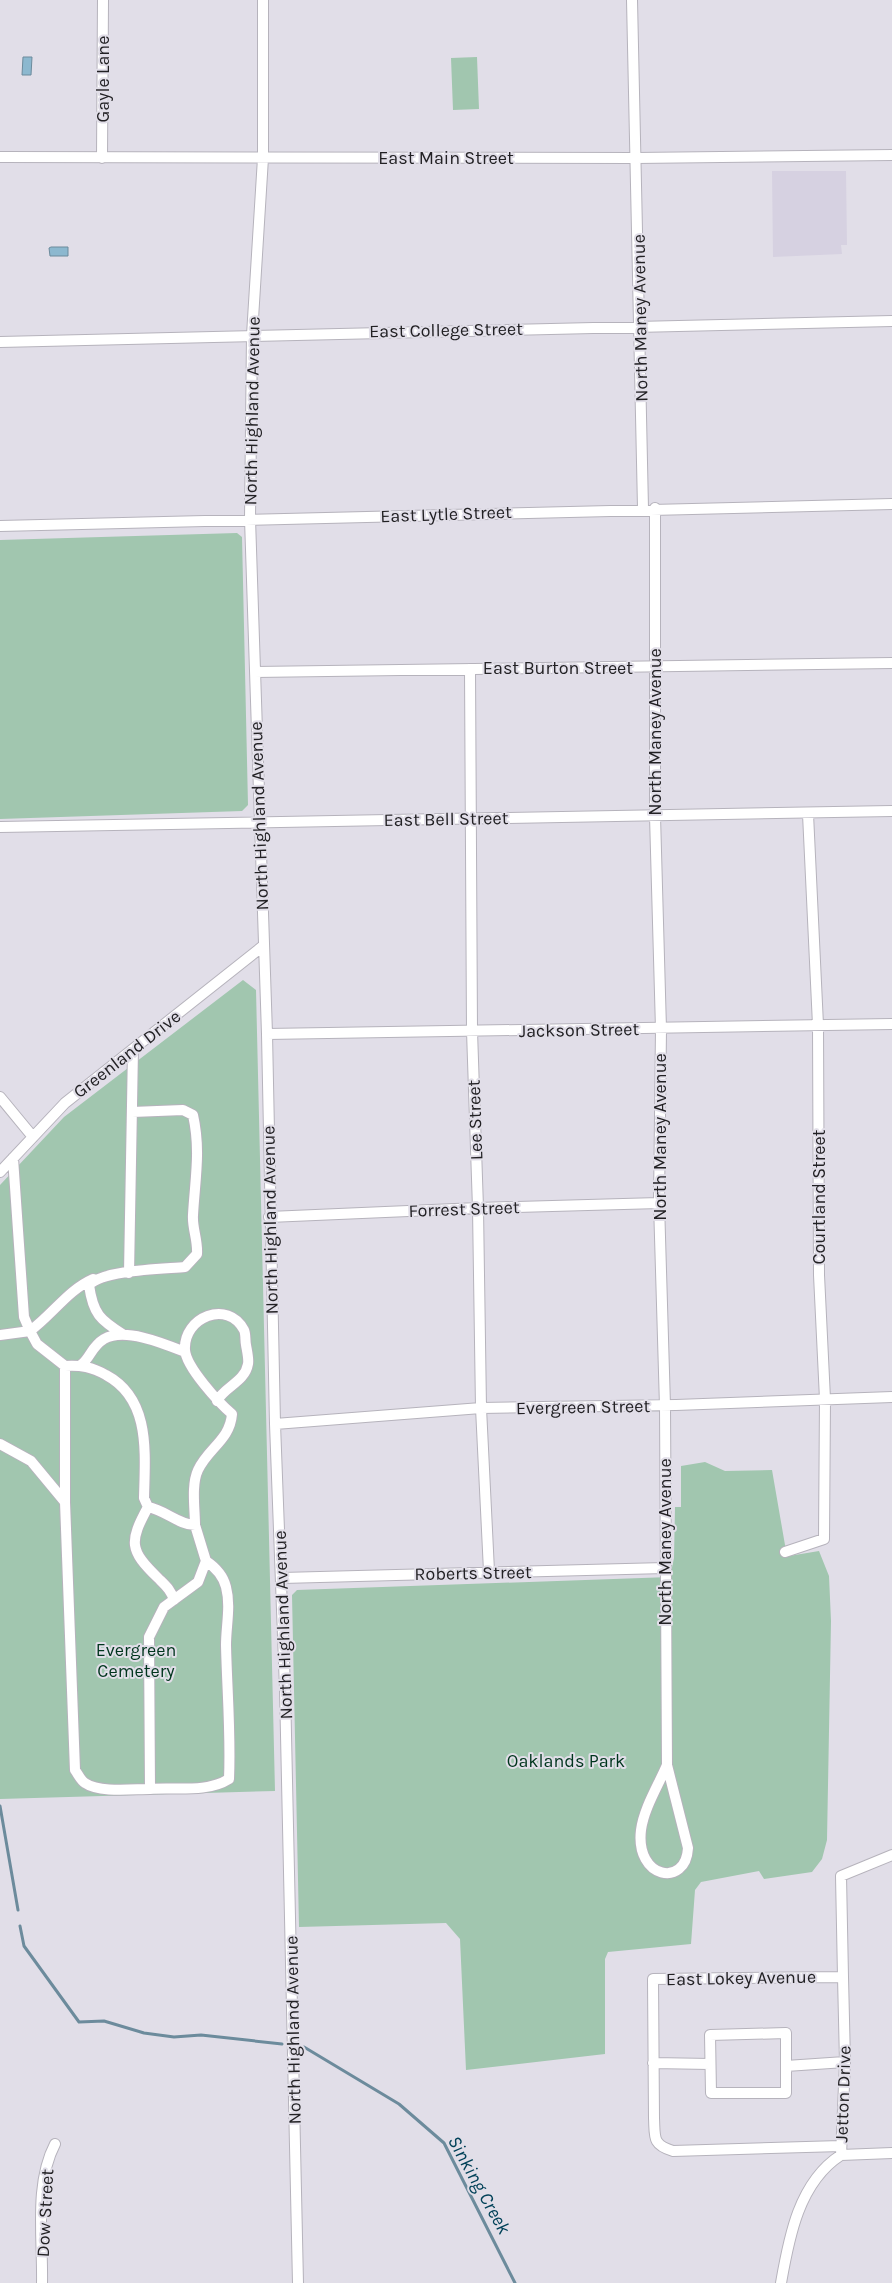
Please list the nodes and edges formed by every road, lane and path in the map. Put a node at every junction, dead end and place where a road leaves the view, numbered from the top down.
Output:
1 (103, 0) edge
2 (263, 0) edge
3 (632, 0) edge
4 (892, 154) edge
5 (0, 157) edge
6 (102, 158) junction
7 (263, 158) junction
8 (636, 158) junction
9 (892, 321) edge
10 (640, 326) junction
11 (252, 335) junction
12 (0, 342) edge
13 (892, 504) edge
14 (643, 508) junction
15 (655, 508) junction
16 (250, 519) junction
17 (0, 526) edge
18 (892, 663) edge
19 (655, 668) junction
20 (470, 669) junction
21 (255, 672) junction
22 (892, 811) edge
23 (808, 814) junction
24 (655, 816) junction
25 (472, 819) junction
26 (259, 822) junction
27 (0, 827) edge
28 (263, 946) junction
29 (892, 1024) edge
30 (818, 1025) junction
31 (661, 1029) junction
32 (472, 1031) junction
33 (267, 1034) junction
34 (133, 1049) junction
35 (0, 1098) edge
36 (132, 1112) junction
37 (33, 1137) junction
38 (13, 1158) junction
39 (0, 1172) edge
40 (659, 1203) junction
41 (478, 1208) junction
42 (269, 1217) junction
43 (129, 1272) junction
44 (94, 1278) junction
45 (107, 1324) junction
46 (30, 1331) junction
47 (0, 1335) edge
48 (124, 1335) junction
49 (106, 1338) junction
50 (185, 1352) junction
51 (81, 1365) junction
52 (66, 1366) junction
53 (892, 1397) edge
54 (825, 1398) junction
55 (217, 1401) junction
56 (665, 1406) junction
57 (481, 1408) junction
58 (275, 1424) junction
59 (0, 1444) edge
60 (65, 1502) junction
61 (148, 1507) junction
62 (195, 1525) junction
63 (785, 1552) dead end
64 (206, 1561) junction
65 (665, 1568) junction
66 (489, 1571) junction
67 (282, 1578) junction
68 (174, 1600) junction
69 (667, 1765) junction
70 (150, 1789) junction
71 (892, 1855) edge
72 (843, 1977) junction
73 (845, 2062) junction
74 (653, 2063) junction
75 (710, 2064) junction
76 (786, 2066) junction
77 (55, 2144) dead end
78 (841, 2150) junction
79 (892, 2153) edge
80 (42, 2283) edge
81 (298, 2283) edge
82 (781, 2283) edge

1 - 6 street, Gayle Lane
2 - 7 street, North Highland Avenue
3 - 8 street, North Maney Avenue
4 - 8 street, East Main Street
5 - 6 street, East Main Street
6 - 7 street, East Main Street
7 - 8 street, East Main Street
7 - 11 street, North Highland Avenue
8 - 10 street, North Maney Avenue
9 - 10 street, East College Street
10 - 11 street, East College Street
10 - 14 street, North Maney Avenue
11 - 12 street, East College Street
11 - 16 street, North Highland Avenue
13 - 15 street, East Lytle Street
14 - 15 street, East Lytle Street
14 - 16 street, East Lytle Street
15 - 19 street, North Maney Avenue
16 - 17 street, East Lytle Street
16 - 21 street, North Highland Avenue
18 - 19 street, East Burton Street
19 - 20 street, East Burton Street
19 - 24 street, North Maney Avenue
20 - 21 street, East Burton Street
20 - 25 street, Lee Street
21 - 26 street, North Highland Avenue
22 - 23 street, East Bell Street
23 - 24 street, East Bell Street
23 - 30 street, Courtland Street
24 - 25 street, East Bell Street
24 - 31 street, North Maney Avenue
25 - 26 street, East Bell Street
25 - 32 street, Lee Street
26 - 27 street, East Bell Street
26 - 28 street, North Highland Avenue
28 - 33 street, North Highland Avenue
28 - 34 street, Greenland Drive
29 - 30 street, Jackson Street
30 - 31 street, Jackson Street
30 - 54 street, Courtland Street
31 - 32 street, Jackson Street
31 - 40 street, North Maney Avenue
32 - 33 street, Jackson Street
32 - 41 street, Lee Street
33 - 42 street, North Highland Avenue
34 - 36 street
34 - 37 street, Greenland Drive
35 - 37 street
36 - 43 street
36 - 43 street
37 - 38 street, Greenland Drive
38 - 39 street, Greenland Drive
38 - 46 street
40 - 41 street, Forrest Street
40 - 56 street, North Maney Avenue
41 - 42 street, Forrest Street
41 - 57 street, Lee Street
42 - 58 street, North Highland Avenue
43 - 44 street
44 - 45 street
44 - 46 street
45 - 48 street
45 - 49 street
46 - 47 street
46 - 52 street
48 - 49 street
48 - 50 street
49 - 51 street
50 - 55 street
50 - 55 street
51 - 52 street
51 - 61 street
52 - 60 street
53 - 54 street, Evergreen Street
54 - 56 street, Evergreen Street
54 - 63 street, Courtland Street
55 - 62 street
56 - 57 street, Evergreen Street
56 - 65 street, North Maney Avenue
57 - 58 street, Evergreen Street
57 - 66 street, Lee Street
58 - 67 street, North Highland Avenue
59 - 60 street
60 - 70 street
61 - 62 street
61 - 68 street
62 - 64 street
64 - 68 street
64 - 70 street
65 - 66 street, Roberts Street
65 - 69 street, North Maney Avenue
66 - 67 street, Roberts Street
67 - 81 street, North Highland Avenue
68 - 70 street
69 - 69 street
71 - 72 street
72 - 73 street, Jetton Drive
72 - 74 street, East Lokey Avenue
73 - 76 street
73 - 78 street, Jetton Drive
74 - 75 street
74 - 78 street, East Lokey Avenue
75 - 76 street
75 - 76 street
77 - 80 street, Dow Street
78 - 79 street
78 - 82 street, Jetton Drive

